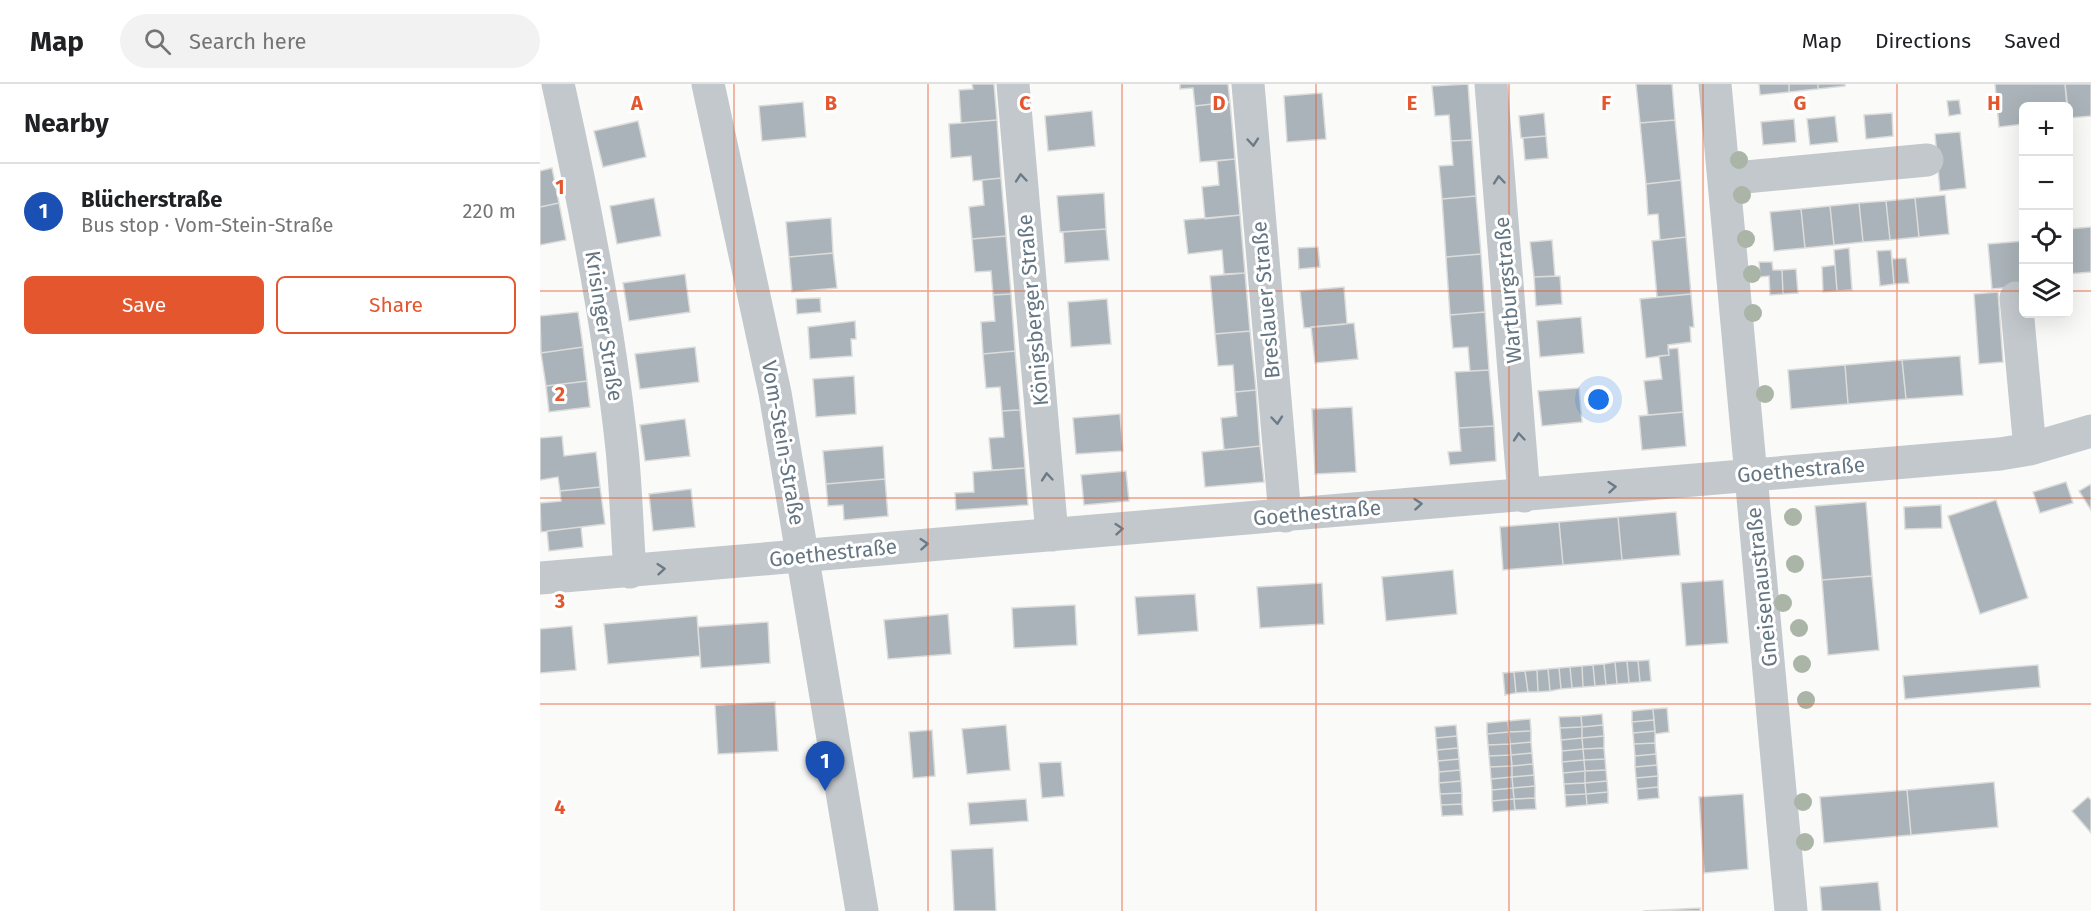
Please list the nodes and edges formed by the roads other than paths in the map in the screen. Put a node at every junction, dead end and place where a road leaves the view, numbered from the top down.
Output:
1 (558, 84) edge
2 (708, 84) edge
3 (1013, 84) edge
4 (1248, 84) edge
5 (1491, 84) edge
6 (1715, 84) edge
7 (1927, 160) dead end
8 (1724, 179) junction
9 (2016, 298) dead end
10 (2091, 431) edge
11 (2030, 449) junction
12 (1750, 474) junction
13 (1524, 496) junction
14 (1285, 516) junction
15 (1052, 535) junction
16 (803, 557) junction
17 (630, 572) junction
18 (540, 578) edge
19 (862, 911) edge
20 (1791, 911) edge

1 - 17 street, Krisinger Straße
2 - 16 street, Vom-Stein-Straße
15 -> 3 street, Königsberger Straße
4 -> 14 street, Breslauer Straße
13 -> 5 street, Wartburgstraße
6 - 8 street, Gneisenaustraße
7 - 8 street
8 - 12 street, Gneisenaustraße
9 - 11 street
10 - 11 street, Goethestraße
11 - 12 street, Goethestraße
13 -> 12 street, Goethestraße
12 - 20 street, Gneisenaustraße
14 -> 13 street, Goethestraße
15 -> 14 street, Goethestraße
16 -> 15 street, Goethestraße
17 -> 16 street, Goethestraße
16 - 19 street, Vom-Stein-Straße
17 - 18 street, Goethestraße

